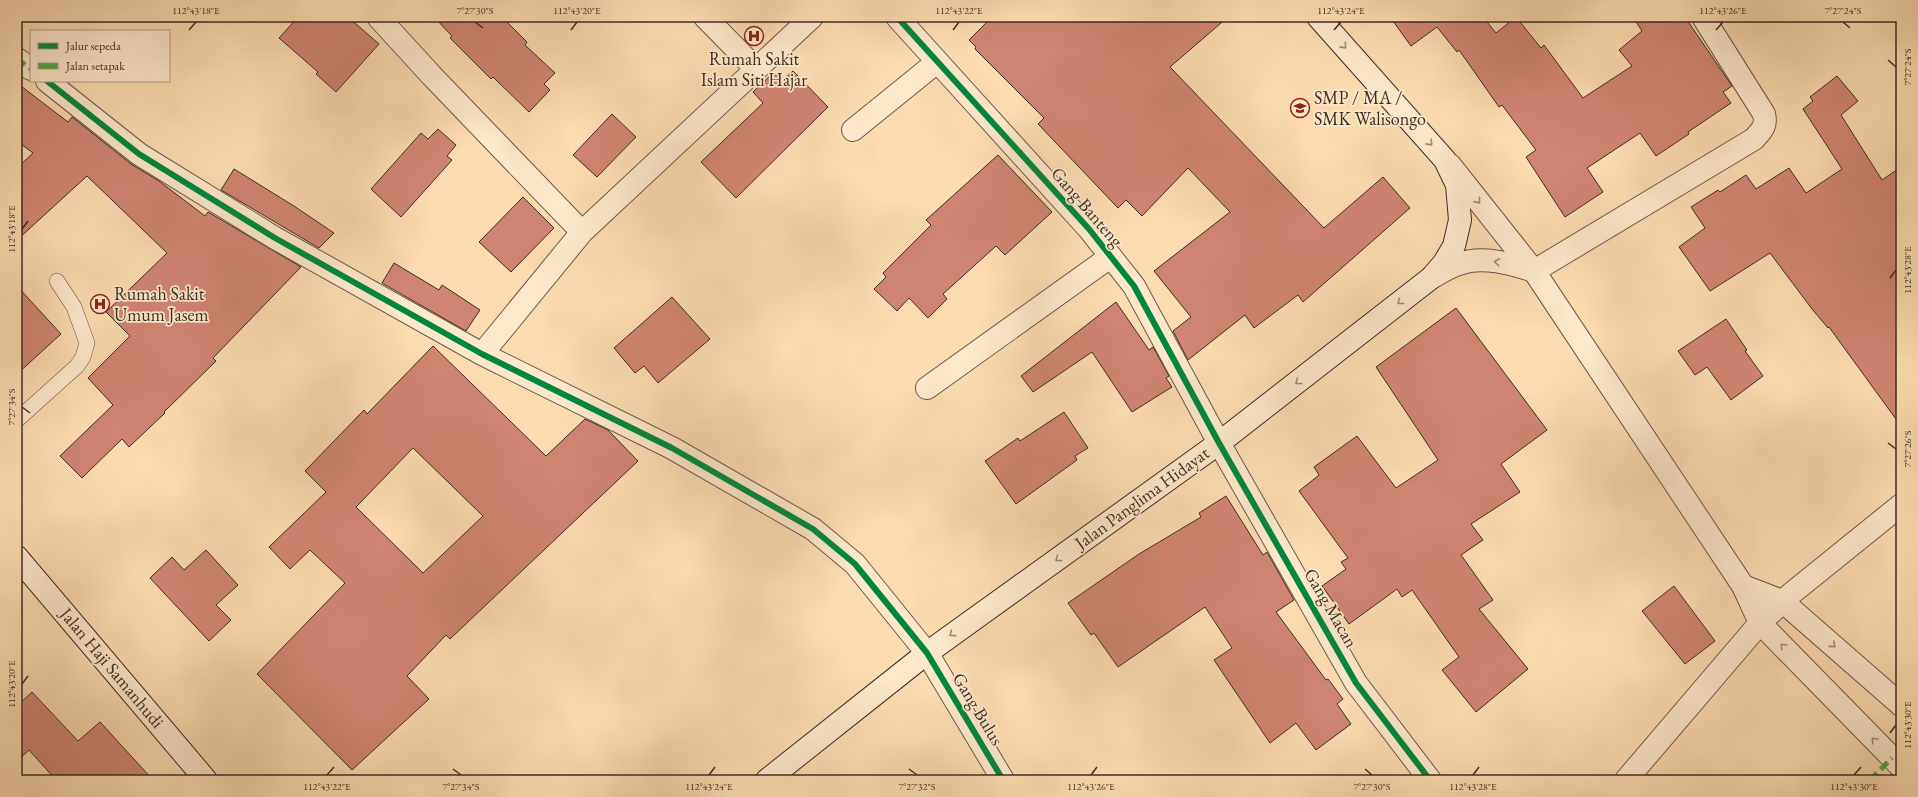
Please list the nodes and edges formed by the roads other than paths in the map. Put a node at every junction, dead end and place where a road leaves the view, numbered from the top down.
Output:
1 (378, 17) edge
2 (705, 17) edge
3 (812, 17) edge
4 (897, 17) edge
5 (1318, 17) edge
6 (1703, 17) edge
7 (17, 59) edge
8 (937, 62) junction
9 (30, 68) edge
10 (756, 69) junction
11 (48, 82) edge
12 (853, 130) dead end
13 (1445, 160) junction
14 (582, 232) junction
15 (1110, 257) junction
16 (1534, 271) junction
17 (1431, 278) junction
18 (56, 281) dead end
19 (482, 354) junction
20 (927, 388) dead end
21 (17, 420) edge
22 (1219, 443) junction
23 (1901, 505) edge
24 (17, 557) edge
25 (1743, 586) junction
26 (1782, 602) junction
27 (1760, 623) junction
28 (927, 653) junction
29 (1901, 705) edge
30 (1901, 767) edge
31 (206, 780) edge
32 (767, 780) edge
33 (1003, 780) edge
34 (1430, 780) edge
35 (1626, 780) edge

1 - 14 street
2 - 10 street
3 - 10 street
4 - 8 street, Gang Banteng
5 -> 13 street
6 - 16 street
7 - 9 street
8 - 12 street
8 - 15 street, Gang Banteng
10 - 14 street
11 - 19 street, Gang Bulus
13 -> 16 street
13 - 17 street, Jalan Panglima Hidayat
14 - 19 street
15 - 20 street
15 - 22 street, Gang Banteng
16 -> 17 street
16 - 25 street
17 -> 22 street, Jalan Panglima Hidayat
18 - 21 lane
19 - 28 street, Gang Bulus
22 -> 28 street, Jalan Panglima Hidayat
22 - 34 street, Gang Macan
23 - 26 street
24 - 31 street, Jalan Haji Samanhudi
25 - 26 street
25 - 27 street
26 - 27 street
26 -> 29 street
30 -> 27 street
27 - 35 street
28 - 32 street, Jalan Panglima Hidayat
28 - 33 street, Gang Bulus

